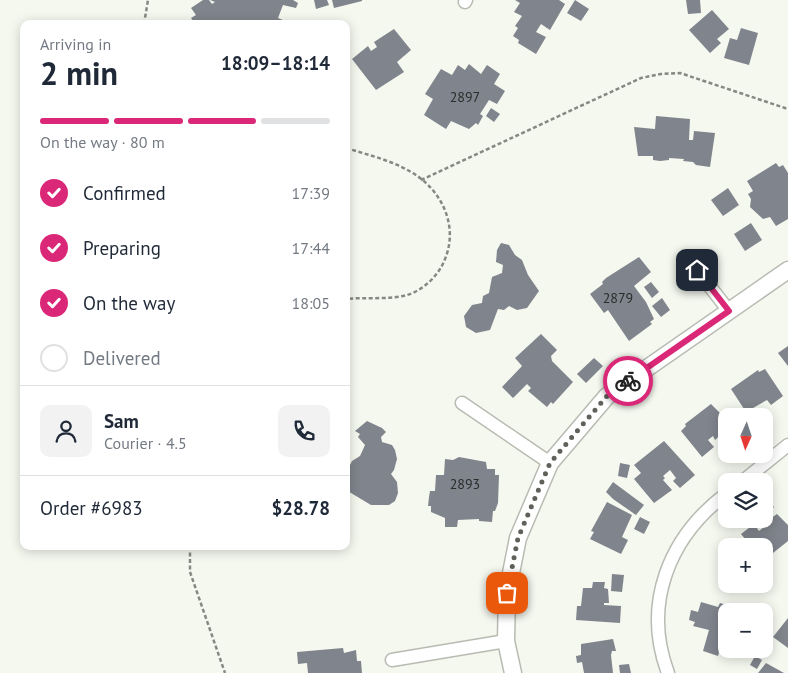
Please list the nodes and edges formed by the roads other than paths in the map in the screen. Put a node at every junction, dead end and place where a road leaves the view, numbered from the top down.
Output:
1 (697, 270) dead end
2 (788, 270) edge
3 (729, 311) junction
4 (462, 403) dead end
5 (788, 445) edge
6 (550, 463) junction
7 (753, 473) edge
8 (718, 502) edge
9 (506, 641) junction
10 (392, 660) dead end
11 (513, 673) edge
12 (668, 673) edge

1 - 3 street
2 - 3 street
3 - 6 street
4 - 6 street
5 - 7 street
6 - 9 street
8 - 12 street
9 - 10 street
9 - 11 street

